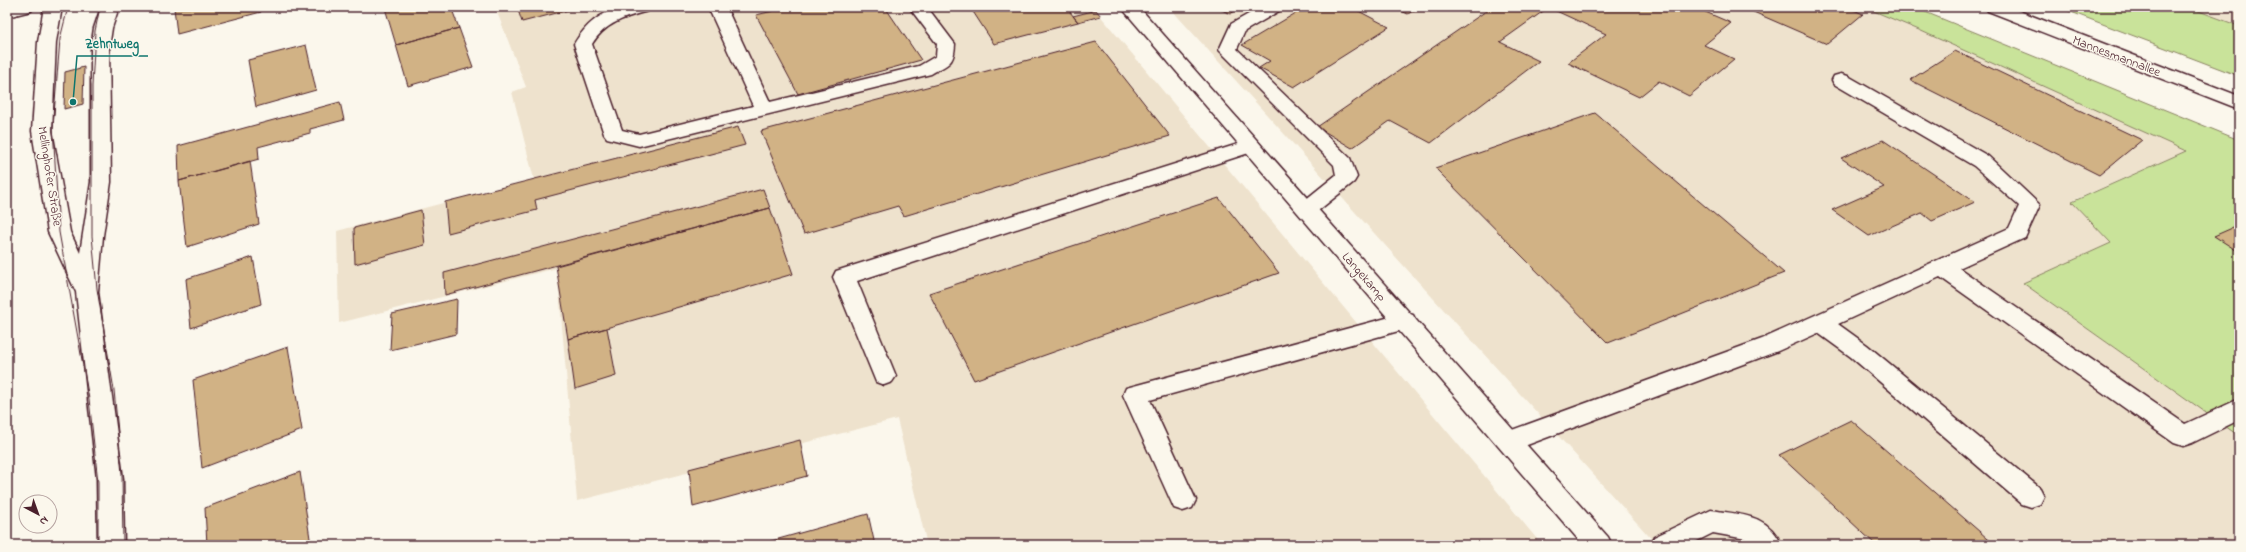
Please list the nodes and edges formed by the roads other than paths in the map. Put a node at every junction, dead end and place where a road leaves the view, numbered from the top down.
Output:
1 (25, 7) edge
2 (53, 7) edge
3 (110, 7) edge
4 (642, 7) edge
5 (717, 7) edge
6 (918, 7) edge
7 (1130, 7) edge
8 (1273, 7) edge
9 (1994, 7) edge
10 (7, 12) edge
11 (1841, 80) dead end
12 (2239, 103) edge
13 (764, 110) junction
14 (1251, 146) junction
15 (1307, 209) junction
16 (1941, 268) junction
17 (87, 292) junction
18 (1405, 321) junction
19 (1820, 322) junction
20 (884, 376) dead end
21 (2239, 409) edge
22 (1510, 441) junction
23 (2031, 496) dead end
24 (1183, 500) dead end
25 (111, 545) edge
26 (1599, 545) edge
27 (1663, 545) edge
28 (1769, 545) edge

1 - 10 street
2 - 17 street, Mellinghofer Straße
3 - 17 street, Mellinghofer Straße
4 - 13 street
5 - 13 street
6 - 13 street
7 - 14 street, Langekamp
8 - 15 street
9 - 12 street, Mannesmannallee
11 - 16 street
14 - 15 street, Langekamp
14 - 20 street
15 - 18 street, Langekamp
16 - 19 street
16 - 21 street
17 - 25 street, Mellinghofer Straße
18 - 22 street, Langekamp
18 - 24 street
19 - 22 street
19 - 23 street
22 - 26 street, Langekamp
27 - 28 street

